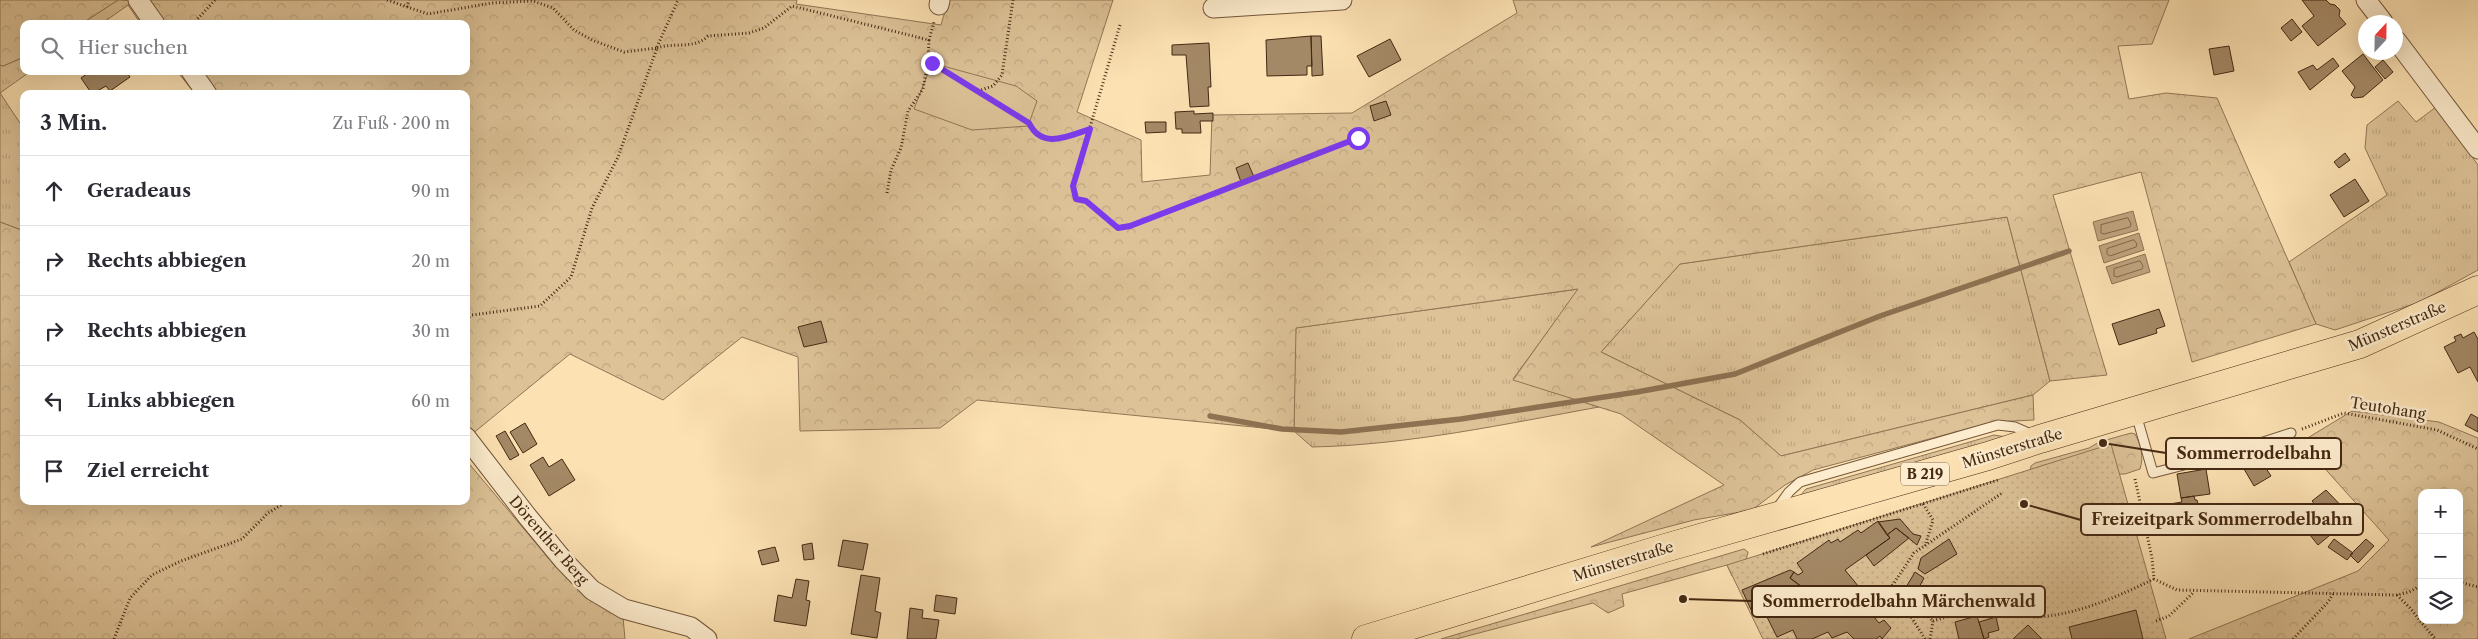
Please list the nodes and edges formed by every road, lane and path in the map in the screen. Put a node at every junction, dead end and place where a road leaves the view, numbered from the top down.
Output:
1 (138, 0) edge
2 (215, 0) edge
3 (387, 0) edge
4 (409, 0) edge
5 (678, 0) edge
6 (1013, 0) edge
7 (1342, 0) edge
8 (2366, 0) edge
9 (939, 3) edge
10 (406, 7) junction
11 (1213, 8) dead end
12 (2378, 15) edge
13 (152, 20) edge
14 (197, 20) edge
15 (1120, 25) dead end
16 (929, 40) junction
17 (657, 48) junction
18 (2403, 49) edge
19 (928, 60) junction
20 (194, 75) edge
21 (204, 90) edge
22 (977, 91) junction
23 (1090, 129) junction
24 (1358, 138) dead end
25 (2478, 148) edge
26 (887, 193) dead end
27 (2478, 290) edge
28 (470, 316) edge
29 (2135, 411) junction
30 (2291, 433) joint
31 (470, 442) edge
32 (2478, 449) edge
33 (2135, 479) dead end
34 (1998, 480) dead end
35 (2002, 493) dead end
36 (1923, 504) junction
37 (281, 505) edge
38 (1925, 546) junction
39 (1763, 554) dead end
40 (2154, 579) junction
41 (2463, 583) edge
42 (1993, 585) dead end
43 (2418, 586) edge
44 (2478, 587) edge
45 (2194, 591) junction
46 (2333, 594) junction
47 (2396, 595) junction
48 (1993, 604) junction
49 (1903, 606) junction
50 (1933, 621) junction
51 (2156, 621) dead end
52 (114, 639) edge
53 (707, 639) edge
54 (1366, 639) edge
55 (1925, 639) edge
56 (1930, 639) edge
57 (2293, 639) edge
58 (2435, 639) edge

1 - 13 street
2 - 14 path
3 - 10 path
4 - 10 path
5 - 17 path
6 - 22 path
7 - 11 street
8 - 12 street
9 - 16 path
10 - 17 path
15 - 23 path
16 - 17 path
16 - 19 path
17 - 28 path
18 - 25 street
19 - 22 path
19 - 26 path
20 - 21 street
22 - 23 path
23 - 24 path
27 - 29 main road, Münsterstraße / B 219
29 - 30 lane
29 - 54 main road, Münsterstraße / B 219
30 - 32 path, Teutohang
31 - 53 street, Dörenther Berg
33 - 40 path
34 - 36 path
35 - 38 path
36 - 38 path
36 - 39 path
37 - 52 path
38 - 49 path
40 - 45 path
40 - 48 path
41 - 44 path
42 - 48 path
43 - 47 path
45 - 46 path
45 - 51 path
46 - 47 path
46 - 57 path
47 - 58 path
48 - 50 path
49 - 50 path
49 - 55 path
50 - 56 path

